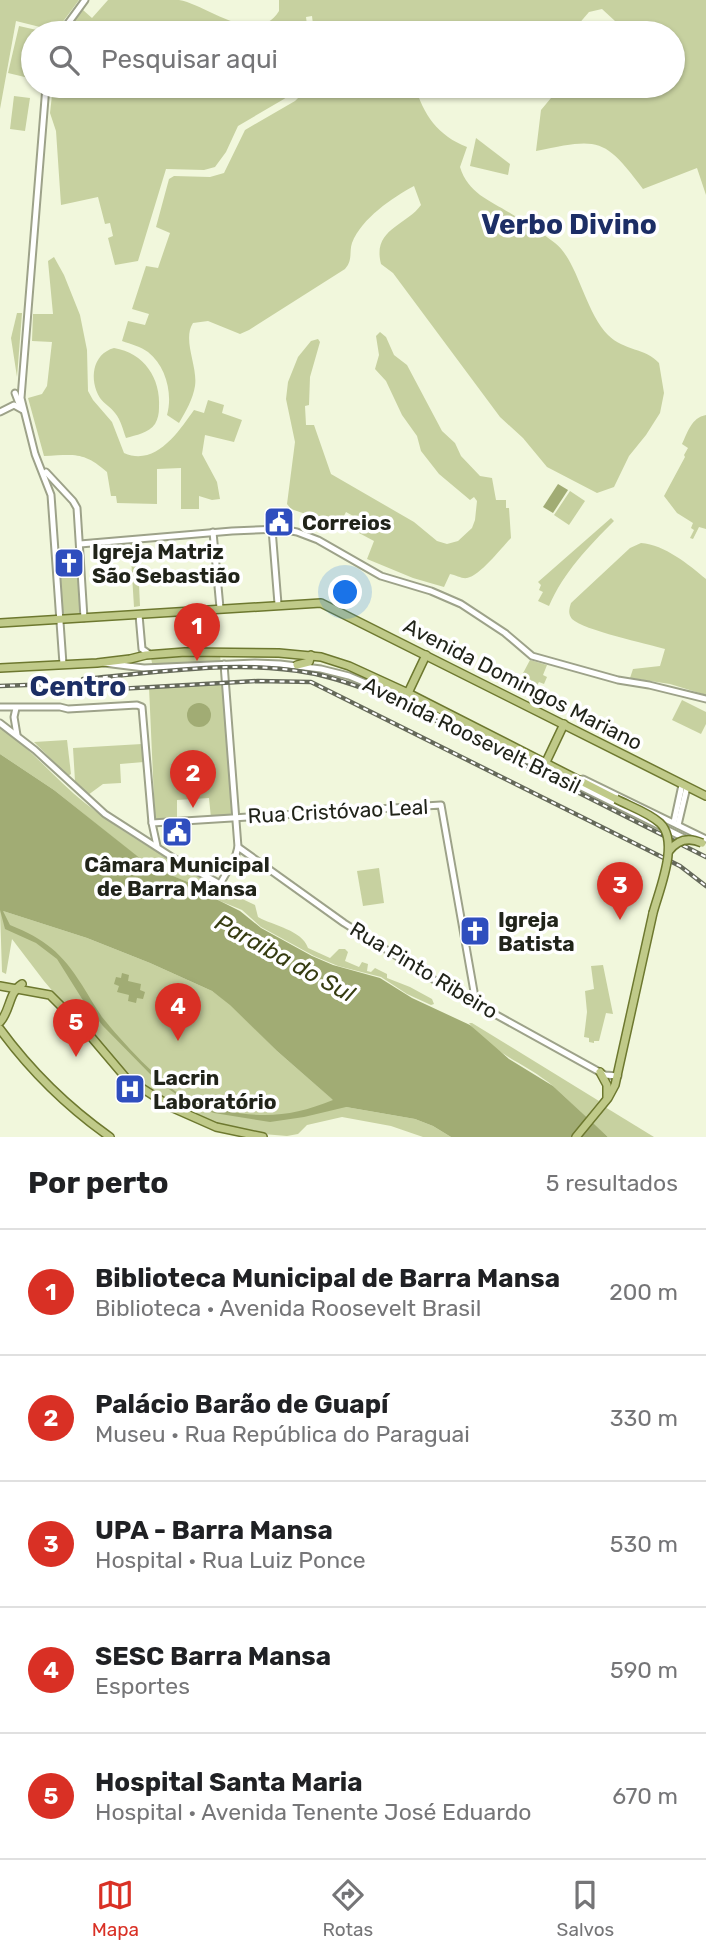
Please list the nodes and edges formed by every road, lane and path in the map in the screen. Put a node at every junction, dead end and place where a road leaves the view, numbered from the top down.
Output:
1 (85, 0) edge
2 (70, 21) edge
3 (45, 98) edge
4 (22, 389) junction
5 (15, 393) dead end
6 (14, 404) junction
7 (22, 409) junction
8 (0, 412) edge
9 (38, 463) junction
10 (272, 529) junction
11 (213, 532) junction
12 (80, 544) junction
13 (278, 604) junction
14 (220, 608) junction
15 (139, 615) junction
16 (84, 618) junction
17 (59, 619) junction
18 (0, 623) edge
19 (153, 654) junction
20 (312, 655) junction
21 (426, 655) junction
22 (101, 662) junction
23 (63, 664) junction
24 (224, 664) junction
25 (297, 665) junction
26 (0, 668) edge
27 (408, 693) junction
28 (706, 699) edge
29 (0, 708) edge
30 (16, 708) junction
31 (0, 723) edge
32 (566, 725) junction
33 (16, 735) junction
34 (548, 763) junction
35 (558, 768) junction
36 (685, 786) junction
37 (706, 796) edge
38 (235, 817) junction
39 (152, 823) junction
40 (676, 824) junction
41 (139, 836) junction
42 (706, 839) edge
43 (238, 847) junction
44 (706, 847) edge
45 (159, 848) junction
46 (669, 851) junction
47 (22, 984) dead end
48 (0, 986) edge
49 (14, 990) junction
50 (476, 1003) junction
51 (9, 1005) junction
52 (0, 1022) edge
53 (0, 1029) edge
54 (600, 1072) junction
55 (617, 1079) junction
56 (605, 1101) junction
57 (110, 1137) edge
58 (263, 1137) edge
59 (576, 1137) edge

1 - 2 street
3 - 4 street
4 - 6 street
4 - 7 street
5 - 6 street
6 - 7 street
6 - 8 street
7 - 9 street
9 - 12 street
9 - 17 street
10 - 11 street
10 - 13 street
10 - 28 street
11 - 12 street
11 - 14 street
12 - 16 street
13 - 14 main road
13 - 21 main road, Avenida Domingos Mariano
14 - 15 main road
15 - 16 main road
15 - 19 street
16 - 17 main road
17 - 18 main road
17 - 23 street
19 - 20 main road
19 - 22 main road
20 - 25 main road
20 - 27 main road
21 - 27 main road
21 - 32 main road, Avenida Domingos Mariano
22 - 23 main road
22 - 24 street, Avenida Roosevelt Brasil
23 - 26 main road
24 - 25 street, Avenida Roosevelt Brasil
24 - 38 street
25 - 44 street, Avenida Roosevelt Brasil
27 - 34 main road
29 - 30 street
30 - 33 street
30 - 39 street
31 - 33 street
32 - 34 main road
32 - 36 main road, Avenida Domingos Mariano
33 - 41 street
34 - 35 main road
35 - 40 street
35 - 46 main road, bridge
36 - 37 main road, Avenida Domingos Mariano
36 - 40 street
38 - 39 street, Rua Cristóvao Leal
38 - 43 street
38 - 50 street, Rua Cristóvao Leal
39 - 41 street
39 - 45 street
40 - 42 street
41 - 45 street
43 - 45 street
43 - 50 street, Rua Pinto Ribeiro
44 - 46 main road, bridge
46 - 55 main road, bridge
47 - 49 main road
48 - 49 main road
48 - 51 main road
49 - 51 main road
49 - 58 main road
50 - 54 street, Rua Pinto Ribeiro
51 - 52 main road
53 - 57 main road
54 - 55 street, Rua Pinto Ribeiro
54 - 56 main road
55 - 56 main road
56 - 59 main road

